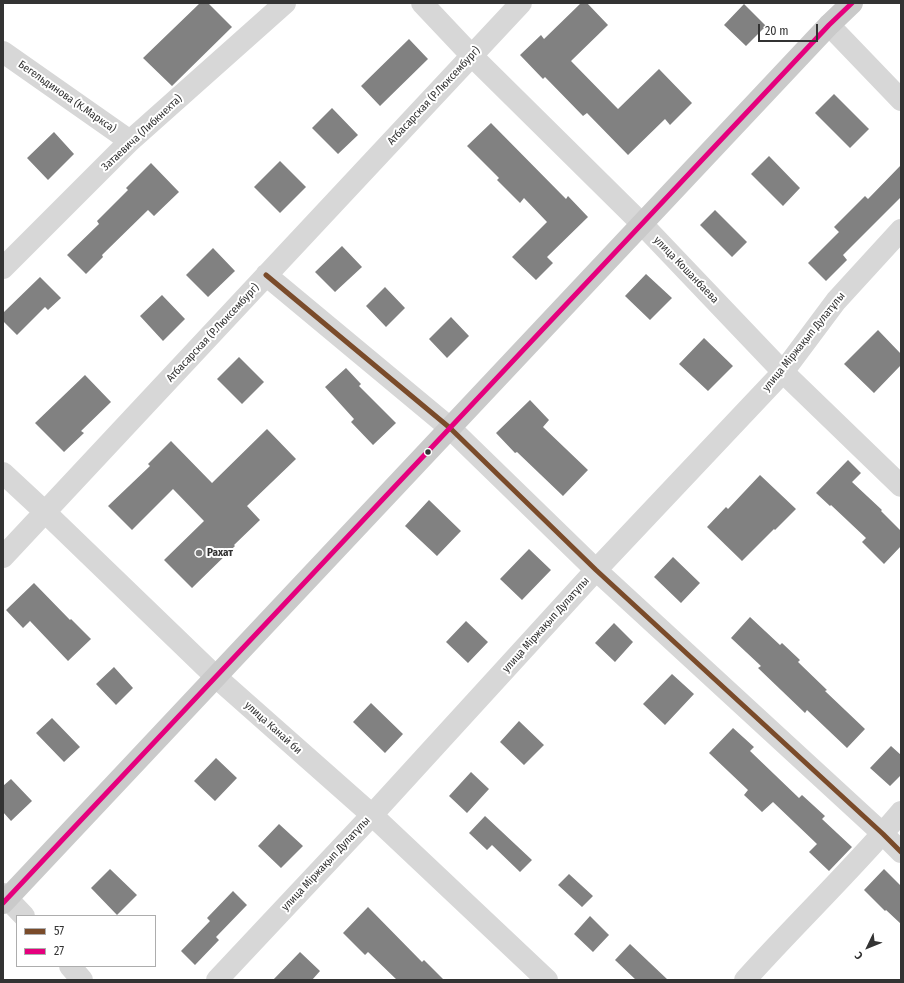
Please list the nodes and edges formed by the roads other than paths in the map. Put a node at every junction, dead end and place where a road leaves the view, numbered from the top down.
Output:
1 (285, 3) edge
2 (422, 3) edge
3 (521, 3) edge
4 (852, 3) edge
5 (829, 25) junction
6 (3, 52) edge
7 (472, 56) junction
8 (901, 100) edge
9 (130, 141) junction
10 (642, 224) junction
11 (901, 230) edge
12 (3, 268) edge
13 (266, 275) junction
14 (783, 372) junction
15 (450, 428) junction
16 (3, 473) edge
17 (901, 486) edge
18 (45, 512) junction
19 (3, 557) edge
20 (596, 570) junction
21 (216, 677) junction
22 (901, 812) edge
23 (372, 815) junction
24 (883, 834) junction
25 (901, 852) edge
26 (4, 898) edge
27 (23, 915) edge
28 (71, 967) edge
29 (82, 980) edge
30 (217, 980) edge
31 (547, 980) edge
32 (745, 980) edge

1 - 9 street, Затаевича (Либкнехта)
2 - 7 street, улица Кошанбаева
3 - 7 street, Атбасарская (Р.Люксембург)
4 - 5 main road
5 - 8 street
5 - 10 main road
6 - 9 street, Бегельдинова (К.Маркса)
7 - 10 street, улица Кошанбаева
7 - 13 street, Атбасарская (Р.Люксембург)
9 - 12 street, Затаевича (Либкнехта)
10 - 14 street, улица Кошанбаева
10 - 15 main road
11 - 14 street, улица Міржақып Дулатұлы
13 - 15 street
13 - 18 street, Атбасарская (Р.Люксембург)
14 - 17 street, улица Кошанбаева
14 - 20 street, улица Міржақып Дулатұлы
15 - 20 street
15 - 21 main road
16 - 18 street, улица Канай би
18 - 19 street, Атбасарская (Р.Люксембург)
18 - 21 street, улица Канай би
20 - 23 street, улица Міржақып Дулатұлы
20 - 24 street
21 - 23 street, улица Канай би
21 - 26 main road
22 - 24 street
23 - 30 street, улица Міржақып Дулатұлы
23 - 31 street, улица Канай би
24 - 25 street
24 - 32 street
26 - 27 street
28 - 29 street

